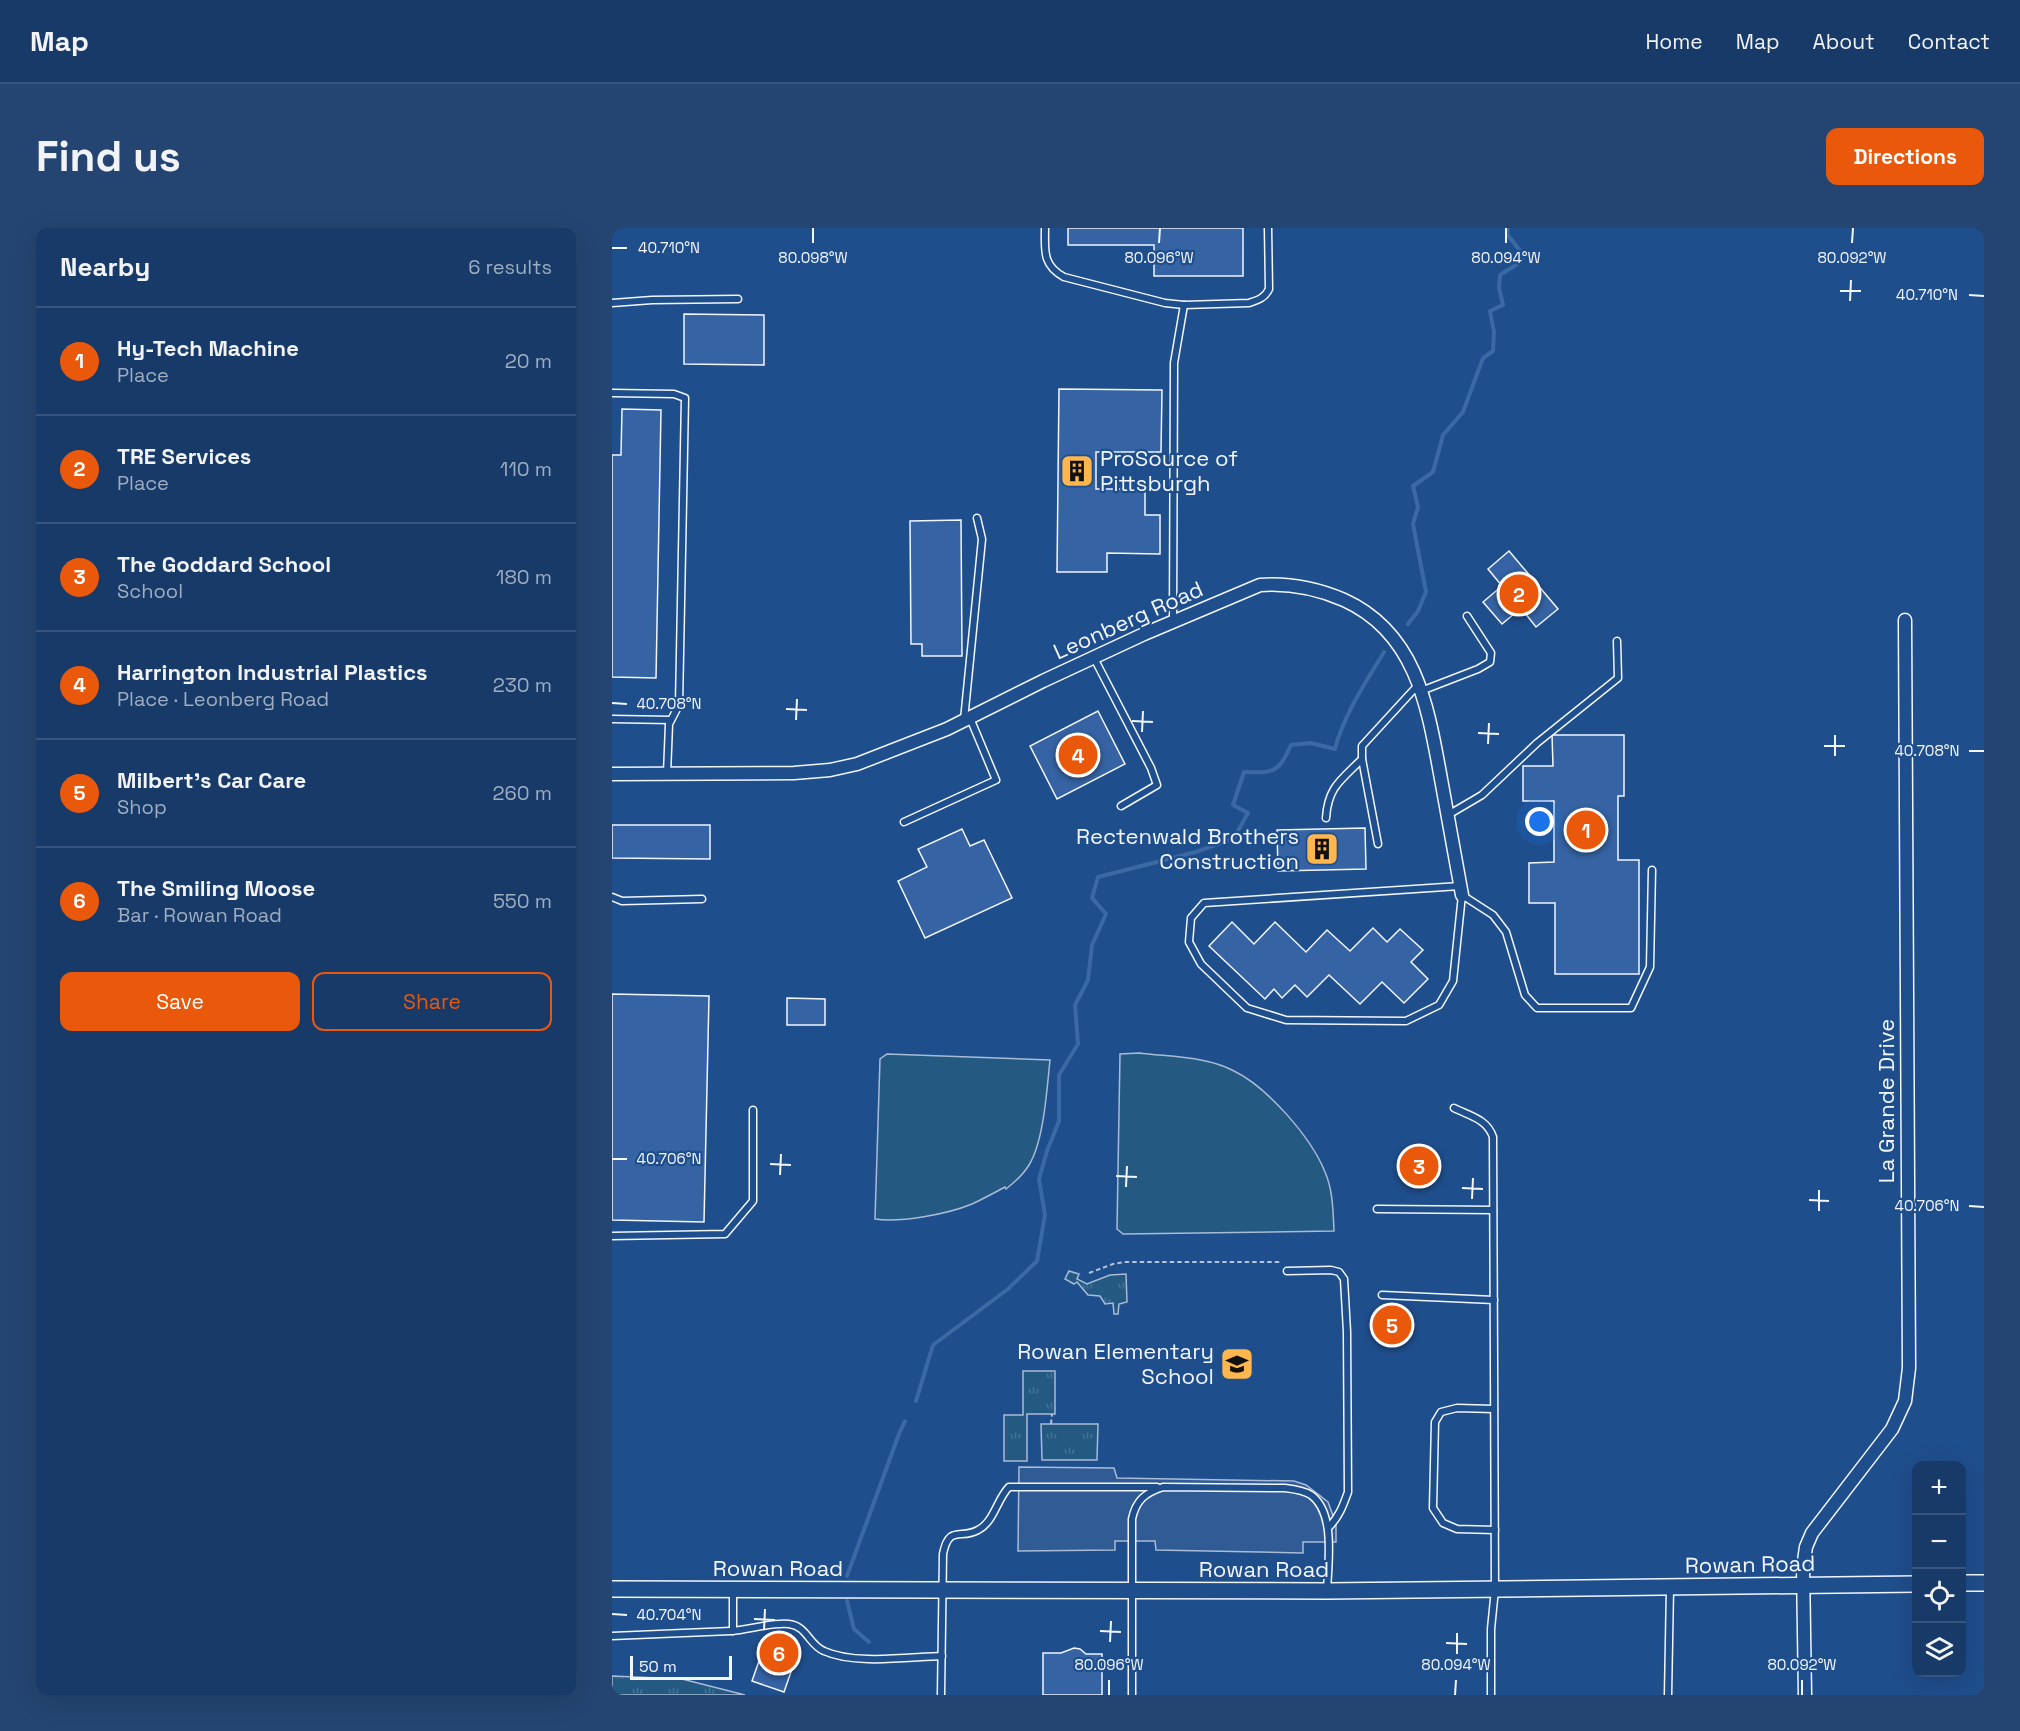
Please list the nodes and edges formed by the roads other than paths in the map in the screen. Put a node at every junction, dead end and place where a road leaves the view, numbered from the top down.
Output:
1 (1045, 228) edge
2 (1268, 228) edge
3 (738, 299) dead end
4 (612, 303) edge
5 (1184, 305) junction
6 (612, 393) edge
7 (977, 518) dead end
8 (1467, 615) dead end
9 (1905, 620) dead end
10 (1173, 622) junction
11 (1617, 642) dead end
12 (1094, 657) junction
13 (1420, 688) junction
14 (612, 719) edge
15 (967, 719) junction
16 (671, 720) junction
17 (1362, 759) junction
18 (612, 774) edge
19 (667, 774) junction
20 (1121, 806) dead end
21 (1448, 815) junction
22 (1326, 818) dead end
23 (904, 822) dead end
24 (1378, 844) dead end
25 (1652, 870) dead end
26 (1461, 891) junction
27 (612, 897) edge
28 (702, 899) dead end
29 (1454, 1108) dead end
30 (753, 1110) dead end
31 (1377, 1209) dead end
32 (1493, 1210) junction
33 (612, 1236) edge
34 (1287, 1271) dead end
35 (1382, 1295) dead end
36 (1494, 1300) junction
37 (1494, 1409) junction
38 (1163, 1487) junction
39 (1328, 1528) junction
40 (1495, 1530) junction
41 (1966, 1583) edge
42 (1984, 1583) edge
43 (1912, 1584) edge
44 (1803, 1586) junction
45 (1670, 1587) junction
46 (612, 1589) edge
47 (1495, 1589) junction
48 (733, 1590) junction
49 (942, 1591) junction
50 (1327, 1591) junction
51 (1132, 1592) junction
52 (733, 1631) junction
53 (612, 1636) edge
54 (942, 1656) junction
55 (1490, 1693) edge
56 (942, 1695) edge
57 (1132, 1695) edge
58 (1668, 1695) edge
59 (1805, 1695) edge

1 - 5 lane
2 - 5 lane
3 - 4 lane
5 - 10 lane
6 - 16 lane
7 - 15 lane
8 - 13 lane
9 - 44 street, La Grande Drive
10 - 12 street, Leonberg Road
10 - 13 street, Leonberg Road
11 - 21 lane
12 - 15 street, Leonberg Road
12 - 20 lane
13 - 17 lane
13 - 21 street, Leonberg Road
14 - 16 lane
15 - 19 street, Leonberg Road
15 - 23 lane
16 - 19 lane
17 - 22 lane
17 - 24 lane
18 - 19 street, Leonberg Road
21 - 26 street, Leonberg Road
25 - 26 lane
26 - 26 lane
27 - 28 lane
29 - 32 lane
30 - 33 lane
31 - 32 lane
32 - 36 lane
34 - 39 lane
35 - 36 lane
36 - 37 lane
37 - 40 lane
37 - 40 lane
38 - 39 lane
38 - 49 lane
38 - 51 lane
39 - 50 lane
40 - 47 lane
41 - 42 street
43 - 44 street, Rowan Road
44 - 45 street, Rowan Road
44 - 59 street, La Grande Drive
45 - 47 street, Rowan Road
45 - 58 lane
46 - 48 street, Rowan Road
47 - 50 street, Rowan Road
47 - 55 lane
48 - 49 street, Rowan Road
48 - 52 lane
49 - 51 street, Rowan Road
49 - 54 lane
50 - 51 street, Rowan Road
51 - 57 lane
52 - 53 lane
52 - 54 lane
54 - 56 lane

